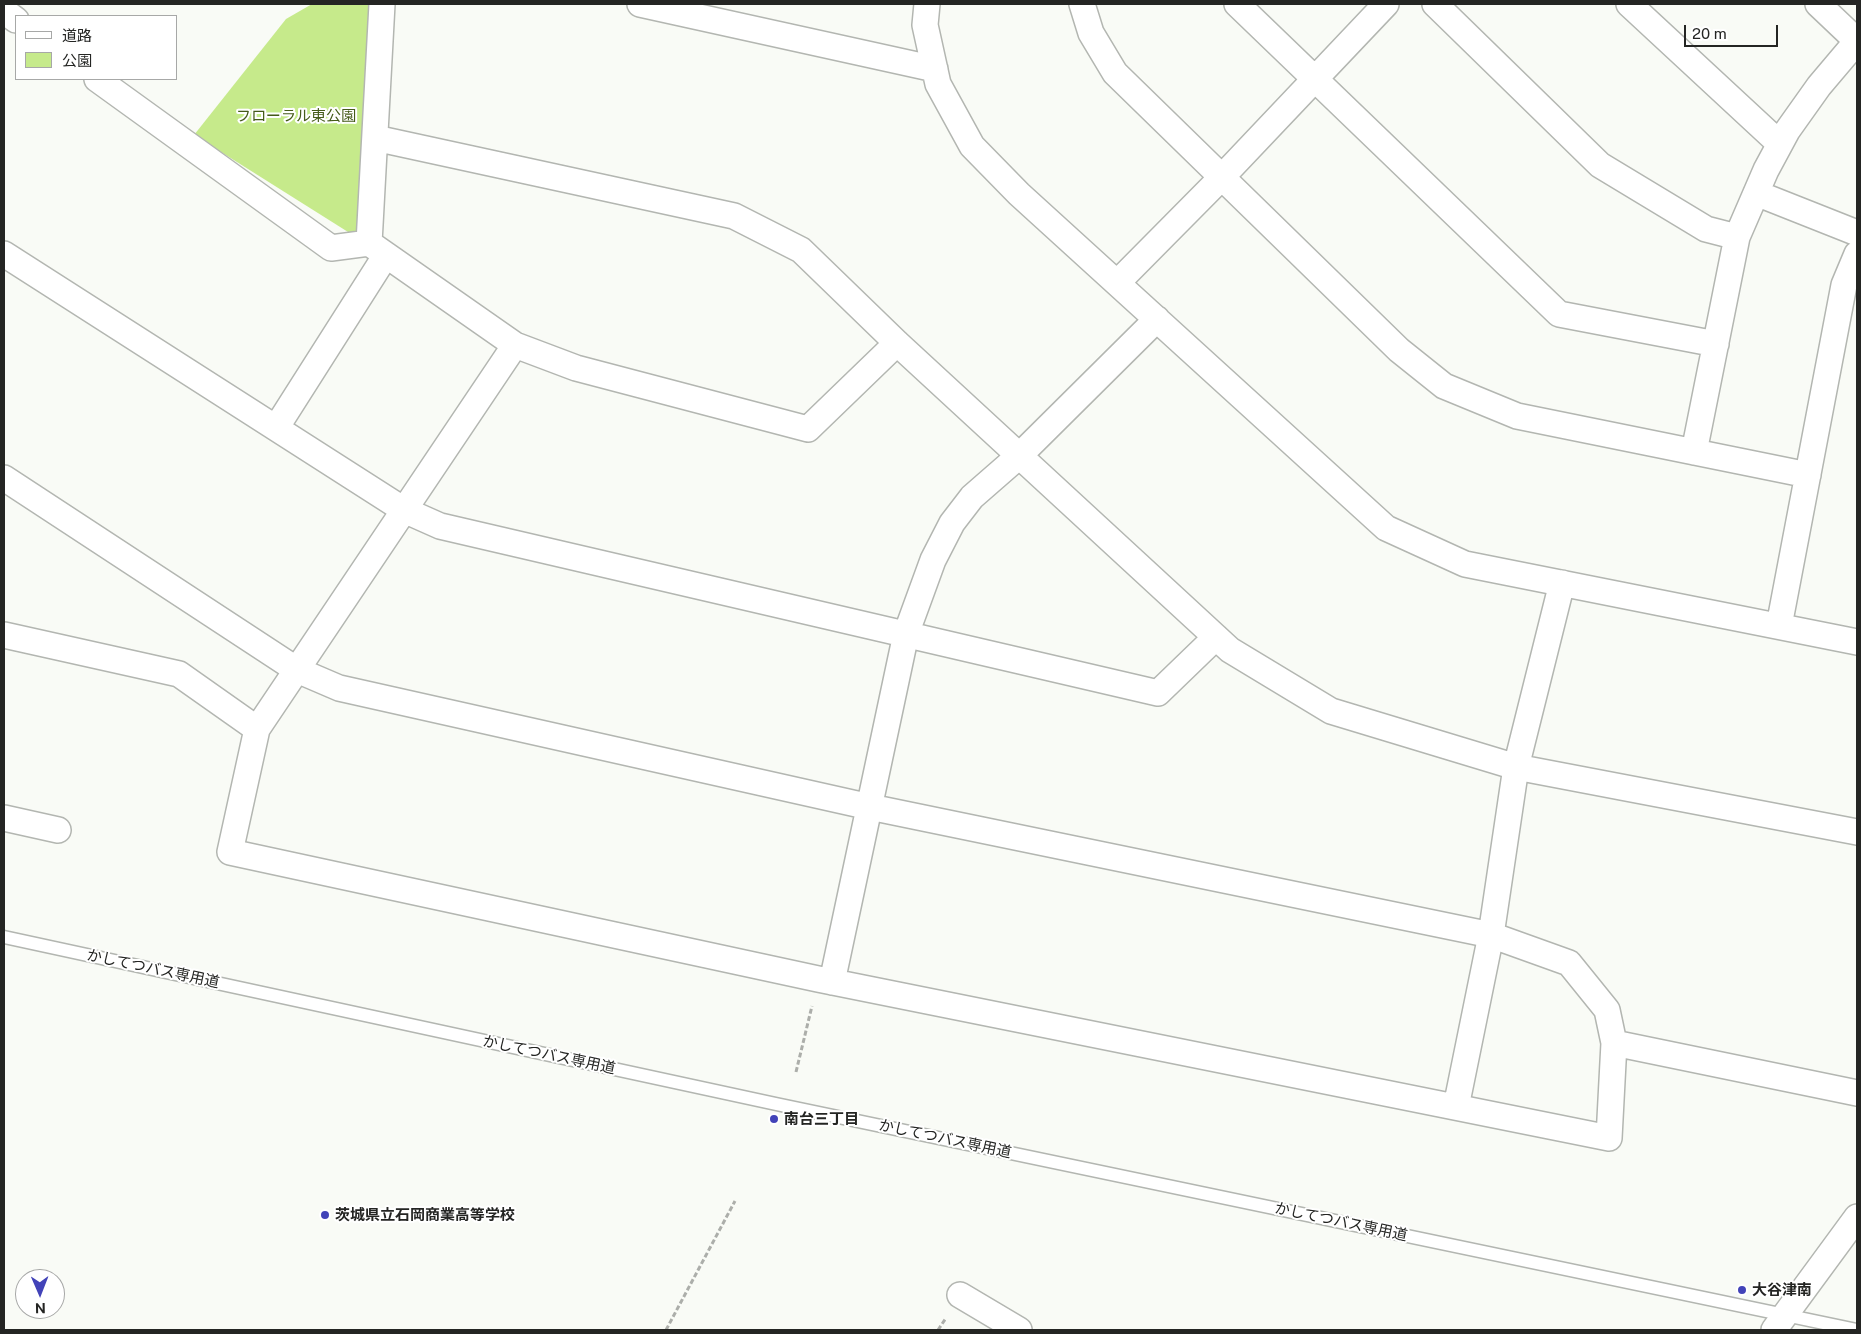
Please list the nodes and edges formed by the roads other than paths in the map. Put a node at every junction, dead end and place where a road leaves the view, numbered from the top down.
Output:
1 (382, 4) edge
2 (640, 4) edge
3 (927, 4) edge
4 (1082, 4) edge
5 (1237, 4) edge
6 (1386, 4) edge
7 (1434, 4) edge
8 (1629, 4) edge
9 (1818, 4) edge
10 (4, 11) edge
11 (15, 19) edge
12 (935, 69) junction
13 (1315, 79) junction
14 (98, 80) edge
15 (375, 138) junction
16 (1780, 144) junction
17 (1222, 177) junction
18 (1756, 194) junction
19 (1857, 233) edge
20 (1737, 237) junction
21 (378, 249) junction
22 (4, 254) edge
23 (1857, 254) edge
24 (1117, 283) junction
25 (1157, 319) junction
26 (897, 343) junction
27 (1716, 344) junction
28 (515, 345) junction
29 (276, 428) junction
30 (1694, 452) junction
31 (1019, 456) junction
32 (1808, 475) junction
33 (4, 478) edge
34 (404, 510) junction
35 (1562, 583) junction
36 (1779, 626) junction
37 (906, 634) junction
38 (4, 635) edge
39 (1216, 637) junction
40 (1857, 642) edge
41 (297, 670) junction
42 (257, 729) junction
43 (1516, 767) junction
44 (870, 807) junction
45 (4, 818) edge
46 (58, 830) dead end
47 (1857, 832) edge
48 (1491, 935) junction
49 (4, 937) edge
50 (825, 980) junction
51 (1614, 1043) junction
52 (1857, 1094) edge
53 (1456, 1107) junction
54 (1857, 1217) edge
55 (960, 1295) dead end
56 (1780, 1322) edge
57 (1019, 1330) edge
58 (1857, 1330) edge

1 - 15 street
2 - 12 street
3 - 12 street
4 - 17 street
5 - 13 street
6 - 13 street
7 - 20 street
8 - 16 street
9 - 16 street
10 - 11 street
12 - 24 street
13 - 17 street
13 - 27 street
14 - 21 street
15 - 21 street
15 - 26 street
16 - 18 street
17 - 24 street
17 - 30 street
18 - 19 street
18 - 20 street
20 - 27 street
21 - 28 street
21 - 29 street
22 - 29 street
23 - 32 street
24 - 25 street
25 - 31 street
25 - 35 street
26 - 28 street
26 - 31 street
27 - 30 street
28 - 34 street
29 - 34 street
30 - 32 street
31 - 37 street
31 - 39 street
32 - 36 street
33 - 41 street
34 - 37 street
34 - 41 street
35 - 36 street
35 - 43 street
36 - 40 street
37 - 39 street
37 - 44 street
38 - 42 street
39 - 43 street
41 - 42 street
41 - 44 street
42 - 50 street
43 - 47 street
43 - 48 street
44 - 48 street
44 - 50 street
45 - 46 street
48 - 51 street
48 - 53 street
49 - 56 lane, かしてつバス専用道
50 - 53 street
51 - 52 street
51 - 53 street
54 - 56 street
55 - 57 street
56 - 58 lane, かしてつバス専用道

